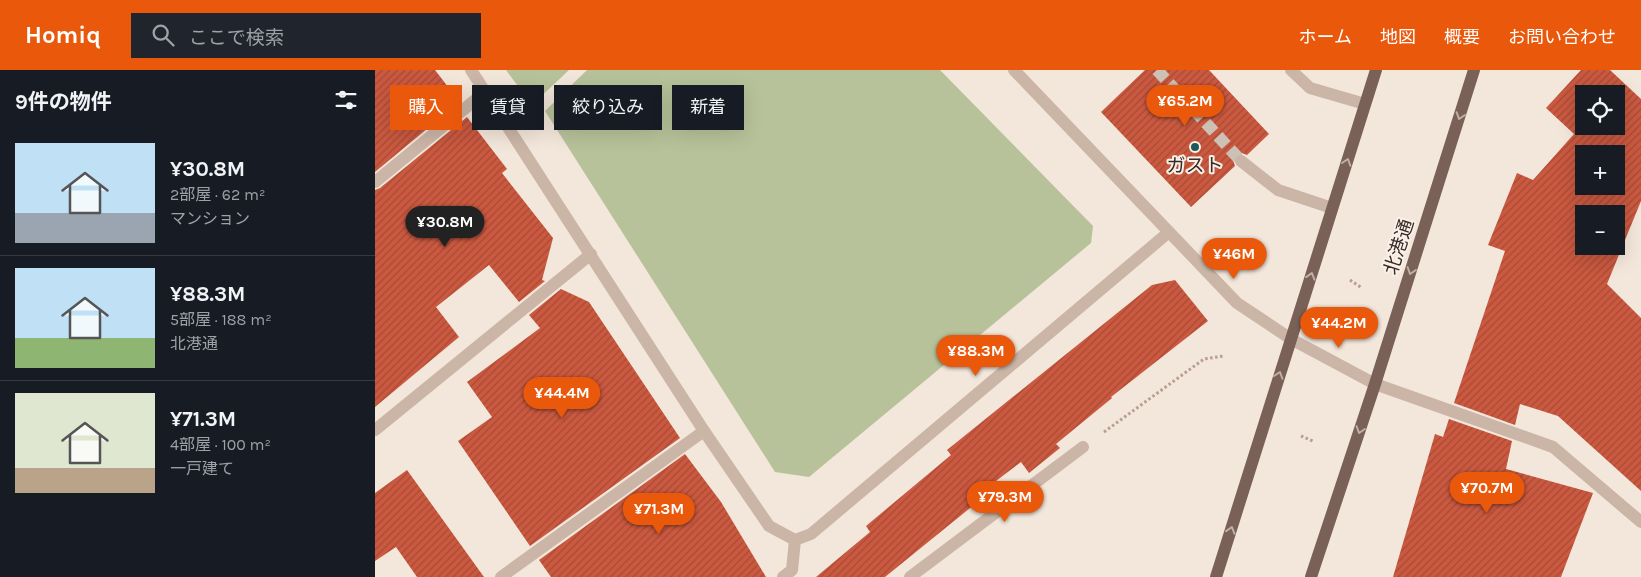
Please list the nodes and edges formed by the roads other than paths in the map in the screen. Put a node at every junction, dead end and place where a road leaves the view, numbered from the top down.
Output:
1 (471, 70) edge
2 (1014, 70) edge
3 (1291, 70) edge
4 (1376, 70) edge
5 (1474, 70) edge
6 (481, 85) edge
7 (472, 103) edge
8 (1365, 104) junction
9 (510, 130) edge
10 (1241, 161) tunnel mouth
11 (375, 182) edge
12 (1332, 208) junction
13 (1169, 232) junction
14 (591, 254) junction
15 (1291, 339) junction
16 (1375, 384) junction
17 (375, 430) edge
18 (704, 431) junction
19 (1083, 447) road end
20 (1641, 522) edge
21 (795, 540) junction
22 (501, 577) edge
23 (783, 577) edge
24 (910, 577) edge
25 (1216, 577) edge
26 (1311, 577) edge

1 - 6 street
2 - 13 street
3 - 8 street
4 - 8 main road
5 -> 16 main road, 北港通
7 - 11 street
12 -> 8 main road
9 - 14 street
10 - 12 street
15 -> 12 main road
13 - 15 street
13 - 21 street
14 - 17 street
14 - 18 street
15 - 16 street
25 -> 15 main road
16 - 20 street
16 -> 26 main road, 北港通
18 - 21 street
18 - 22 street
19 - 24 street
21 - 23 street

